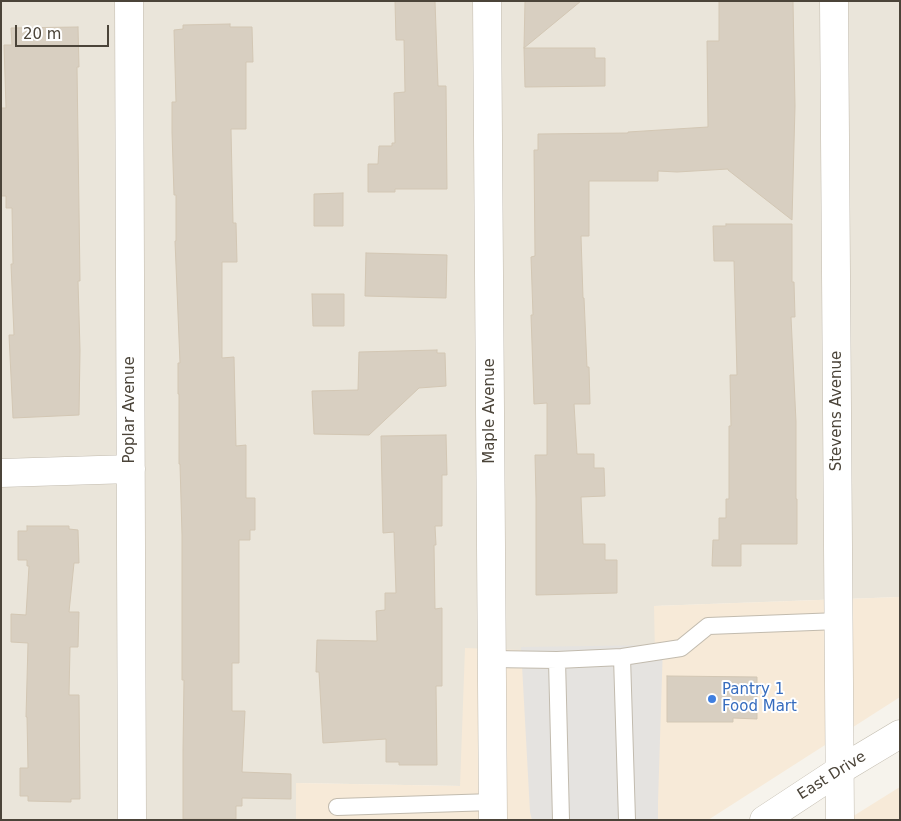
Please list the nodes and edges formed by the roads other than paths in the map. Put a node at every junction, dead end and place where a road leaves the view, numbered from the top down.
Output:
1 (129, 1) edge
2 (487, 1) edge
3 (834, 1) edge
4 (131, 469) junction
5 (1, 473) edge
6 (839, 621) junction
7 (622, 657) junction
8 (492, 659) junction
9 (557, 660) junction
10 (900, 734) edge
11 (840, 770) junction
12 (337, 807) dead end
13 (493, 811) edge
14 (132, 820) edge
15 (560, 820) edge
16 (627, 820) edge
17 (764, 820) edge
18 (840, 820) edge

1 - 4 street, Poplar Avenue
2 - 8 street, Maple Avenue
3 - 6 street, Stevens Avenue
4 - 5 street
4 - 14 street, Poplar Avenue
6 - 7 lane
6 - 11 street, Stevens Avenue
7 - 9 lane
7 - 16 lane
8 - 9 lane
8 - 13 street, Maple Avenue
9 - 15 lane
10 - 11 street, East Drive
11 - 17 street, East Drive
11 - 18 street, Stevens Avenue
12 - 13 lane

